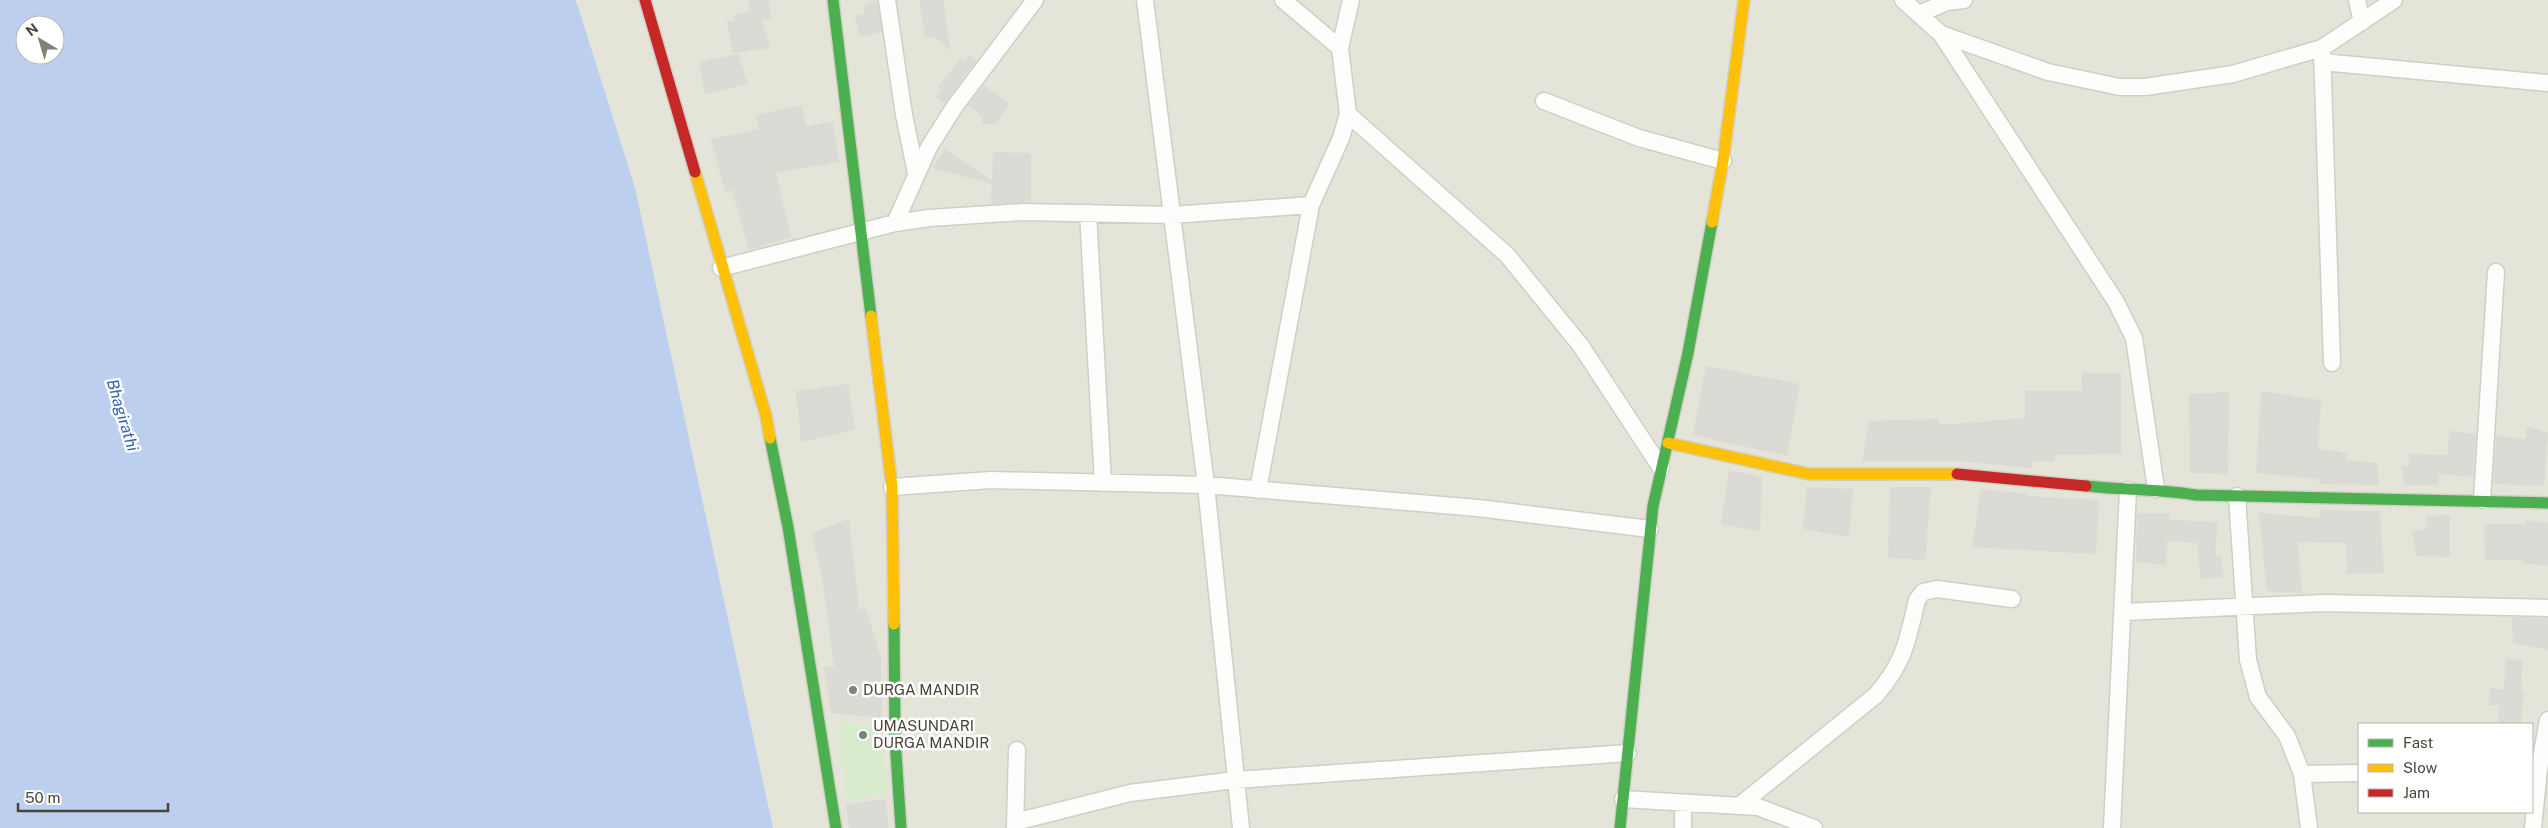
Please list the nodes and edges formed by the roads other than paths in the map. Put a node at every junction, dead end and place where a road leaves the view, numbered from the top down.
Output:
1 (645, 0) edge
2 (833, 0) edge
3 (887, 0) edge
4 (1035, 0) edge
5 (1145, 0) edge
6 (1283, 0) edge
7 (1351, 0) edge
8 (1744, 0) edge
9 (1903, 0) edge
10 (1964, 0) edge
11 (2357, 0) edge
12 (2394, 0) edge
13 (1919, 14) junction
14 (2362, 22) junction
15 (1941, 34) junction
16 (1340, 48) junction
17 (2322, 55) junction
18 (2548, 83) edge
19 (1544, 101) dead end
20 (1348, 114) junction
21 (1723, 160) junction
22 (916, 173) junction
23 (1311, 205) junction
24 (1088, 213) junction
25 (1172, 215) junction
26 (895, 223) junction
27 (863, 233) junction
28 (721, 268) junction
29 (2496, 272) dead end
30 (2332, 363) dead end
31 (1668, 444) junction
32 (1661, 468) junction
33 (1103, 482) junction
34 (1206, 485) junction
35 (892, 487) junction
36 (1258, 490) junction
37 (2128, 490) junction
38 (2156, 490) junction
39 (2237, 496) junction
40 (2482, 500) junction
41 (2548, 503) edge
42 (1650, 529) junction
43 (2012, 599) dead end
44 (2244, 607) junction
45 (2548, 608) edge
46 (2124, 612) junction
47 (2548, 720) edge
48 (1018, 750) dead end
49 (1628, 753) junction
50 (2536, 769) edge
51 (2358, 773) edge
52 (2302, 774) junction
53 (1235, 780) junction
54 (1623, 799) junction
55 (1683, 804) junction
56 (1739, 806) junction
57 (1015, 825) edge
58 (836, 828) edge
59 (901, 828) edge
60 (1241, 828) edge
61 (1620, 828) edge
62 (1683, 828) edge
63 (1814, 828) edge
64 (2112, 828) edge
65 (2309, 828) edge
66 (2533, 828) edge

1 - 28 street
2 - 27 street
3 - 22 street
4 - 22 street
5 - 25 street
6 - 16 street
7 - 16 street
8 - 21 street
9 - 13 street
10 - 13 street
11 - 14 street
12 - 14 street
13 - 15 street
14 - 17 street
15 - 17 street
15 - 38 street
16 - 20 street
17 - 18 street
17 - 30 street
19 - 21 street
20 - 23 street
20 - 32 street
21 - 31 street
22 - 26 street
23 - 25 street
23 - 36 street
24 - 25 street
24 - 26 street
24 - 33 street
25 - 34 street
26 - 27 street
27 - 28 street
27 - 35 street
28 - 58 street
29 - 40 street
31 - 32 street
31 - 37 street
32 - 42 street
33 - 34 street
33 - 35 street
34 - 36 street
34 - 53 street
35 - 59 street
36 - 42 street
37 - 38 street
37 - 46 street
38 - 39 street
39 - 40 street
39 - 44 street
40 - 41 street
42 - 49 street
43 - 56 street
44 - 45 street
44 - 46 street
44 - 52 street
46 - 64 street
47 - 50 street
48 - 57 street
49 - 53 street
49 - 54 street
50 - 66 street
51 - 52 street
52 - 65 street
53 - 57 street
53 - 60 street
54 - 55 street
54 - 61 street
55 - 56 street
55 - 62 street
56 - 63 street

